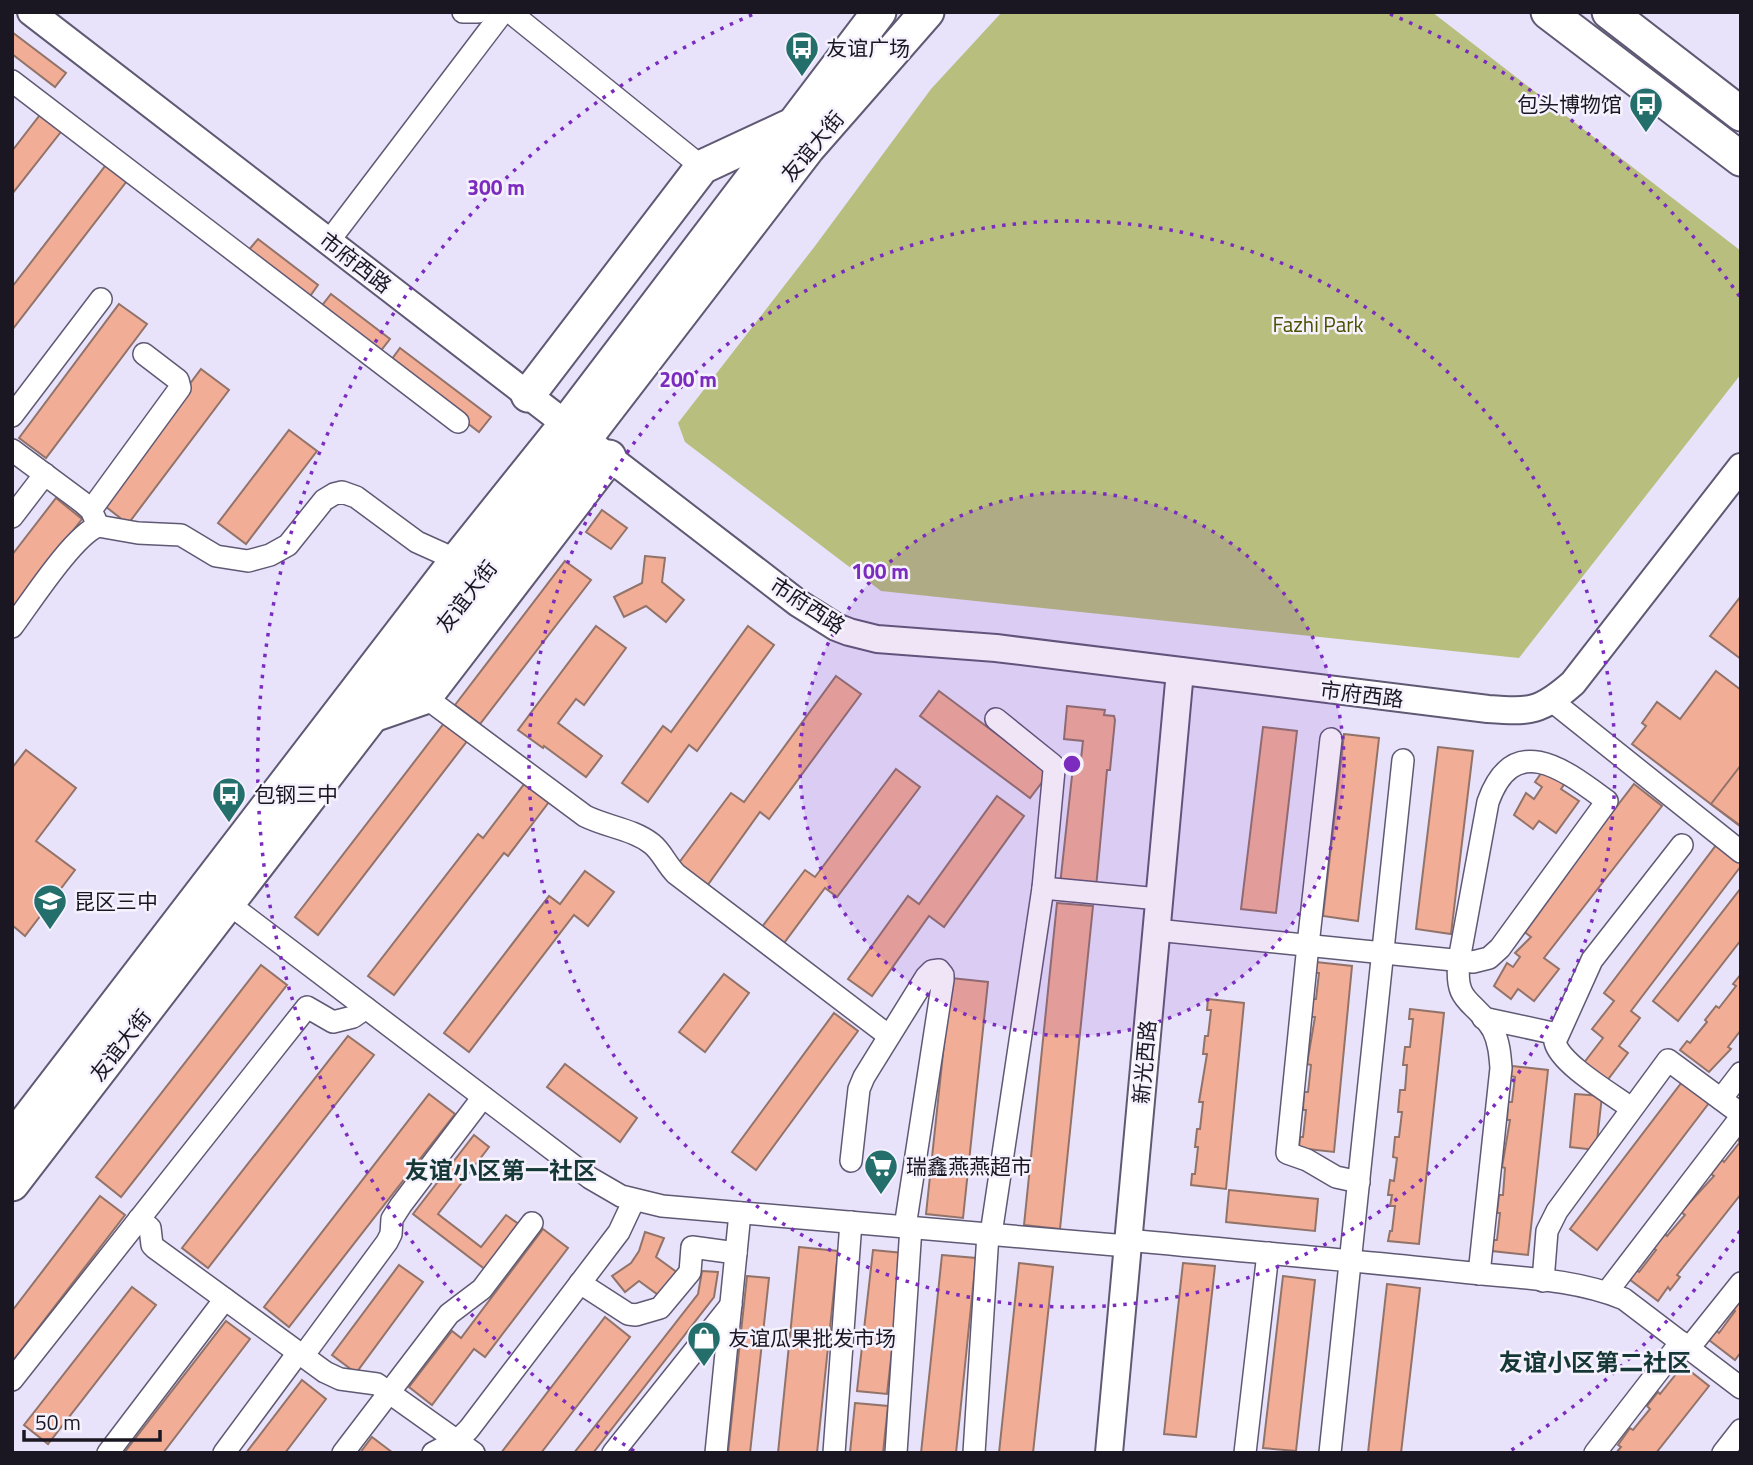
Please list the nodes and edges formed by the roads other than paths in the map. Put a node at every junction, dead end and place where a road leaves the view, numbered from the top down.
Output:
1 (31, 12) edge
2 (463, 12) edge
3 (478, 12) edge
4 (503, 12) edge
5 (510, 12) edge
6 (879, 12) edge
7 (1548, 12) edge
8 (1608, 12) edge
9 (929, 15) edge
10 (12, 81) edge
11 (1741, 114) edge
12 (794, 124) junction
13 (1741, 159) edge
14 (702, 167) junction
15 (329, 241) junction
16 (101, 299) dead end
17 (144, 354) dead end
18 (528, 395) junction
19 (12, 416) edge
20 (458, 422) dead end
21 (587, 440) junction
22 (12, 450) edge
23 (1741, 467) edge
24 (45, 474) junction
25 (12, 517) edge
26 (94, 518) junction
27 (457, 559) junction
28 (12, 627) edge
29 (1180, 671) junction
30 (425, 697) junction
31 (1552, 701) junction
32 (376, 714) junction
33 (996, 719) dead end
34 (1331, 739) dead end
35 (1403, 760) dead end
36 (1682, 845) dead end
37 (1741, 852) edge
38 (1043, 888) junction
39 (1159, 899) junction
40 (229, 904) junction
41 (1156, 930) junction
42 (1308, 945) junction
43 (1382, 951) junction
44 (1459, 960) junction
45 (366, 1008) junction
46 (1483, 1018) junction
47 (1557, 1034) junction
48 (889, 1036) junction
49 (1741, 1073) edge
50 (47, 1093) junction
51 (483, 1097) junction
52 (1721, 1099) junction
53 (12, 1108) edge
54 (1630, 1108) junction
55 (1741, 1115) edge
56 (12, 1140) edge
57 (851, 1161) dead end
58 (1359, 1182) junction
59 (12, 1184) edge
60 (634, 1200) junction
61 (740, 1213) junction
62 (139, 1219) junction
63 (851, 1222) junction
64 (532, 1223) dead end
65 (908, 1227) junction
66 (990, 1234) junction
67 (1128, 1243) junction
68 (736, 1253) junction
69 (1268, 1253) junction
70 (1351, 1260) junction
71 (1479, 1274) junction
72 (1543, 1281) junction
73 (580, 1283) junction
74 (1741, 1283) edge
75 (1607, 1292) junction
76 (225, 1299) junction
77 (731, 1305) junction
78 (1685, 1345) junction
79 (300, 1354) junction
80 (12, 1380) edge
81 (1741, 1388) edge
82 (389, 1392) junction
83 (1741, 1430) edge
84 (466, 1446) edge
85 (108, 1453) edge
86 (224, 1453) edge
87 (343, 1453) edge
88 (433, 1453) edge
89 (613, 1453) edge
90 (716, 1453) edge
91 (834, 1453) edge
92 (896, 1453) edge
93 (974, 1453) edge
94 (1109, 1453) edge
95 (1245, 1453) edge
96 (1330, 1453) edge
97 (1595, 1453) edge
98 (1723, 1453) edge

1 - 15 street, 市府西路
2 - 3 street
4 - 15 street
5 - 14 street
6 - 12 main road, 友谊大街
7 - 13 main road
8 - 11 main road
9 - 21 main road, 友谊大街
10 - 20 street
12 - 14 main road
12 - 21 main road, 友谊大街
14 - 18 main road
15 - 18 street, 市府西路
16 - 19 street
17 - 26 street
18 - 21 street, 市府西路
21 - 27 main road, 友谊大街
21 - 29 street, 市府西路
21 - 30 main road
21 - 32 main road, 友谊大街
22 - 24 street
23 - 31 street, 市府西路
24 - 25 street
24 - 26 street
26 - 27 street
26 - 28 street
27 - 50 main road, 友谊大街
29 - 31 street, 市府西路
29 - 39 street, 新光西路
30 - 32 main road
30 - 48 street
31 - 37 street
32 - 40 main road, 友谊大街
33 - 38 street
34 - 42 street
35 - 43 street
36 - 47 street
38 - 39 street
38 - 66 street
39 - 41 street, 新光西路
40 - 45 street
40 - 59 main road, 友谊大街
41 - 42 street
41 - 67 street, 新光西路
42 - 43 street
42 - 58 street
43 - 44 street
43 - 58 street
44 - 44 street
44 - 46 street
45 - 51 street
45 - 62 street
46 - 47 street
46 - 71 street
47 - 54 street
48 - 57 street
48 - 65 street
49 - 52 street
50 - 53 main road
50 - 56 main road, 友谊大街
51 - 60 street
51 - 79 street
52 - 54 street
52 - 55 street
54 - 72 street
55 - 75 street
58 - 70 street
60 - 61 street
60 - 73 street
61 - 63 street
61 - 68 street
62 - 76 street
62 - 80 street
63 - 65 street
63 - 91 street
64 - 82 street
65 - 66 street
65 - 92 street
66 - 67 street
66 - 93 street
67 - 69 street
67 - 94 street, 新光西路
68 - 73 street
68 - 77 street
69 - 70 street
69 - 95 street
70 - 71 street
70 - 96 street
71 - 72 street
72 - 75 street
73 - 84 street
74 - 78 street
75 - 78 street
76 - 79 street
76 - 85 street
77 - 89 street
77 - 90 street
78 - 81 street
78 - 97 street
79 - 82 street
79 - 86 street
82 - 84 street
82 - 87 street
83 - 98 street
84 - 88 street

